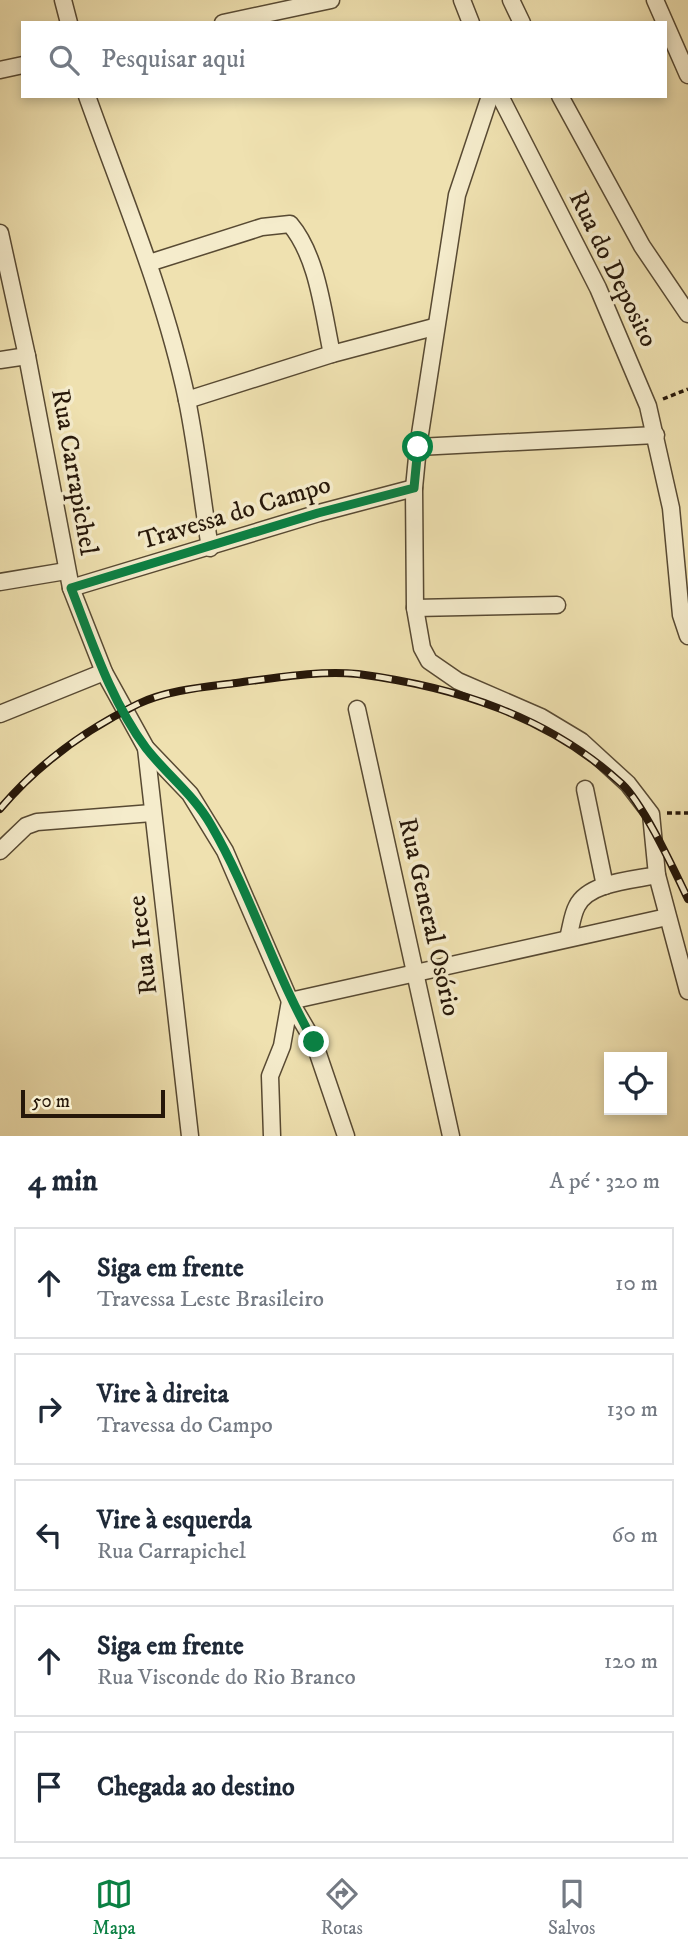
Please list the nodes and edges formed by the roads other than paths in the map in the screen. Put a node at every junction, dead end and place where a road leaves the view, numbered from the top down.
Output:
1 (63, 0) edge
2 (331, 0) edge
3 (462, 0) edge
4 (511, 0) edge
5 (655, 0) edge
6 (68, 21) edge
7 (232, 21) edge
8 (470, 21) edge
9 (521, 21) edge
10 (664, 21) edge
11 (667, 27) edge
12 (21, 65) edge
13 (0, 70) edge
14 (688, 75) edge
15 (88, 98) edge
16 (489, 98) edge
17 (501, 98) edge
18 (561, 98) edge
19 (0, 233) edge
20 (149, 263) junction
21 (688, 314) edge
22 (434, 327) junction
23 (332, 354) junction
24 (27, 356) junction
25 (0, 360) edge
26 (187, 400) junction
27 (656, 435) junction
28 (418, 447) junction
29 (414, 488) junction
30 (210, 548) junction
31 (66, 571) junction
32 (0, 582) edge
33 (71, 588) junction
34 (558, 605) dead end
35 (415, 608) junction
36 (688, 636) edge
37 (104, 672) junction
38 (357, 709) dead end
39 (0, 714) edge
40 (146, 748) junction
41 (585, 789) dead end
42 (152, 813) junction
43 (0, 851) edge
44 (657, 875) junction
45 (605, 887) junction
46 (667, 917) junction
47 (568, 938) junction
48 (417, 971) junction
49 (688, 991) edge
50 (290, 1001) junction
51 (190, 1136) edge
52 (272, 1136) edge
53 (346, 1136) edge
54 (451, 1136) edge

1 - 6 street
2 - 7 street
3 - 8 street
4 - 9 street
5 - 10 street
11 - 14 street
12 - 13 street
15 - 20 street
16 - 22 street
17 - 27 street, Rua do Deposito
18 - 21 street
19 - 24 street, Rua Carrapichel
20 - 23 street
20 - 26 street
22 - 23 street
22 - 28 street
23 - 26 street
24 - 25 street
24 - 31 street, Rua Carrapichel
26 - 30 street
27 - 28 street
27 - 36 street, Rua do Deposito
28 - 29 street
29 - 30 street, Travessa do Campo
29 - 35 street
30 - 33 street, Travessa do Campo
31 - 32 street
31 - 33 street, Rua Carrapichel
33 - 37 street, Rua Carrapichel
34 - 35 street
35 - 44 street
37 - 39 street
37 - 40 street, Rua Carrapichel
38 - 48 street, Rua General Osório
40 - 42 street, Rua Irece
40 - 50 street
41 - 45 street
42 - 43 street
42 - 51 street, Rua Irece
44 - 45 street
44 - 46 street
45 - 47 street
46 - 47 street
46 - 49 street
47 - 48 street
48 - 50 street
48 - 54 street, Rua General Osório
50 - 52 street
50 - 53 street

